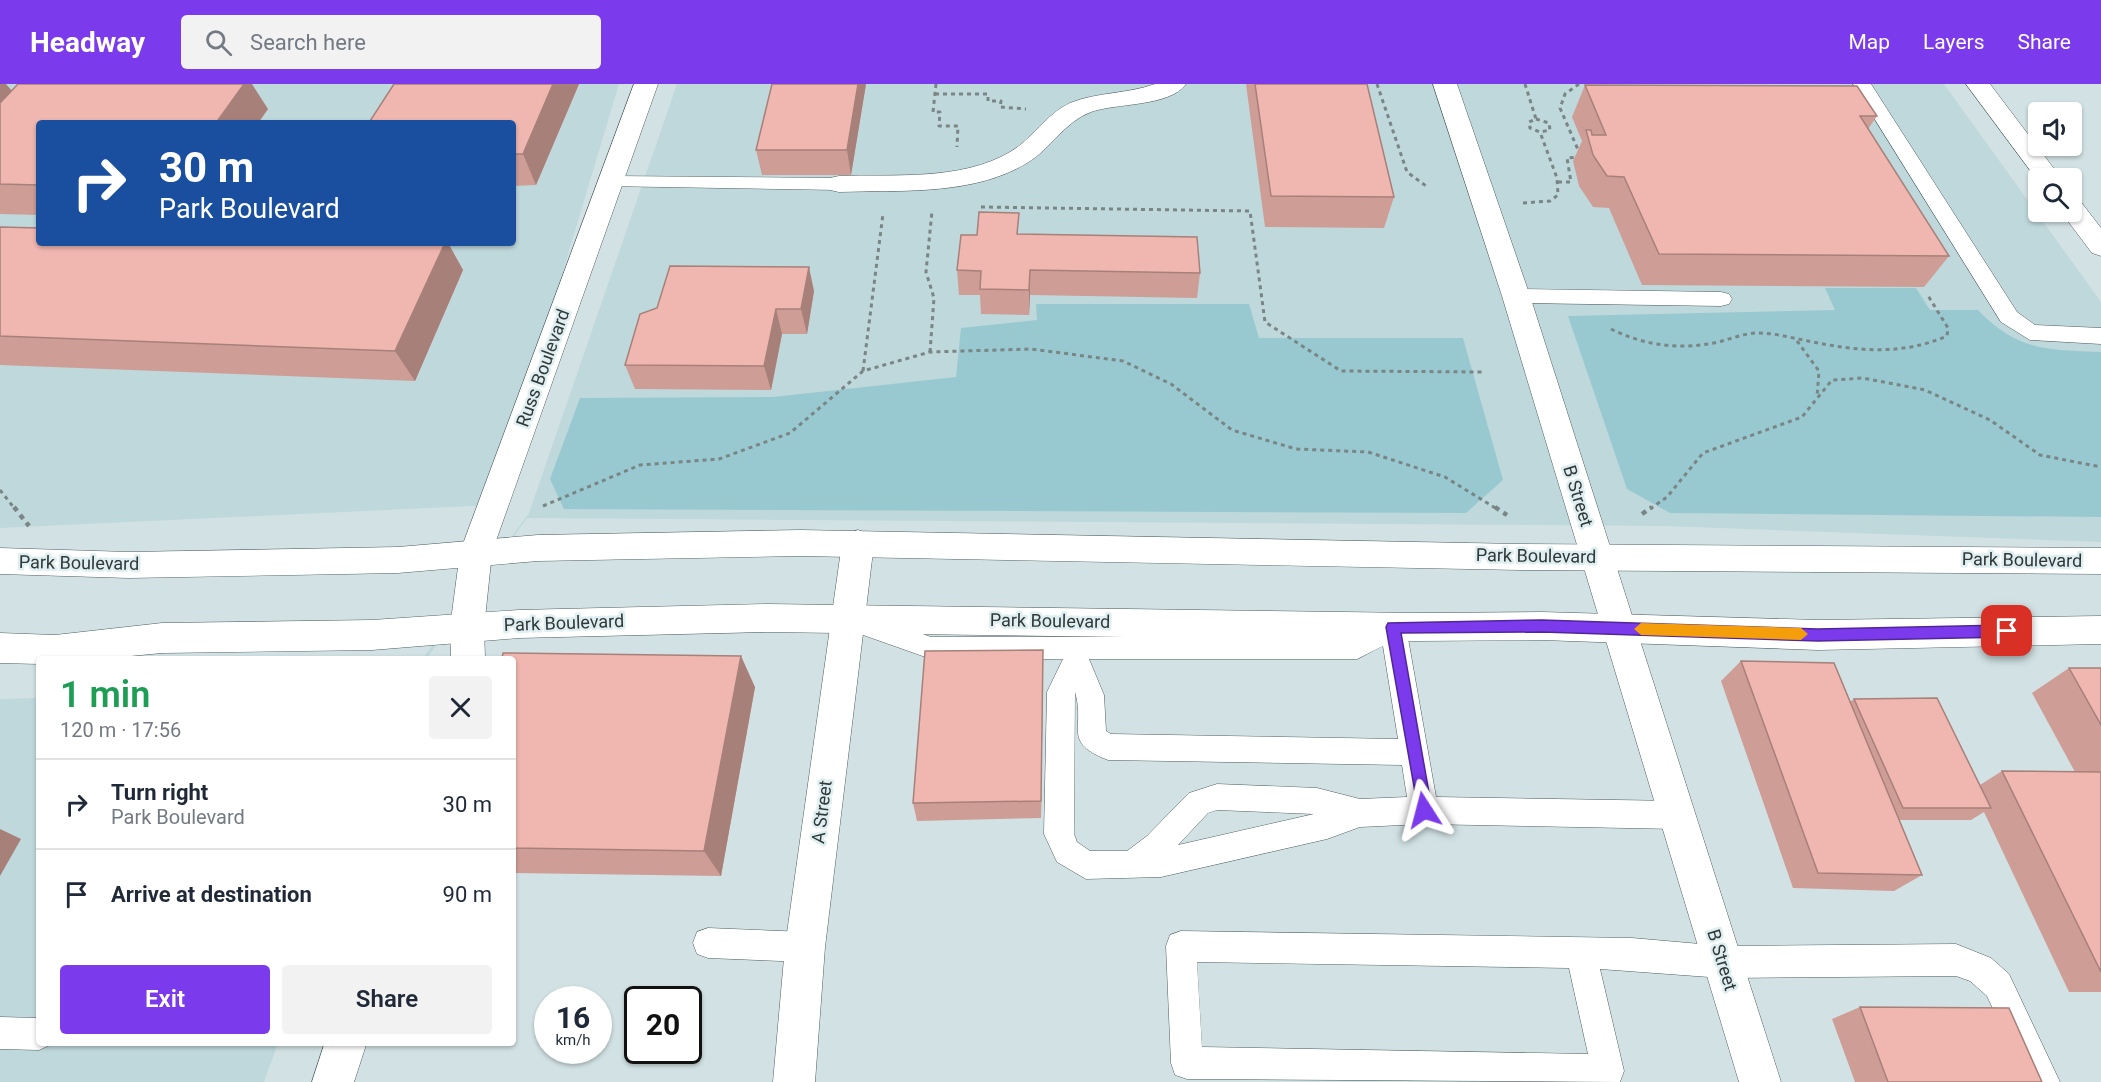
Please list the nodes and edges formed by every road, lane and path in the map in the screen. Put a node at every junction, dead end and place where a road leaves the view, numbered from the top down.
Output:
1 (646, 84) edge
2 (936, 84) edge
3 (1174, 84) edge
4 (1377, 84) edge
5 (1445, 84) edge
6 (1579, 84) edge
7 (1862, 84) edge
8 (1978, 84) edge
9 (1527, 85) edge
10 (935, 94) junction
11 (1069, 113) junction
12 (1536, 119) junction
13 (1540, 132) junction
14 (2041, 168) edge
15 (954, 177) junction
16 (610, 182) junction
17 (1558, 182) junction
18 (839, 184) joint
19 (1426, 186) dead end
20 (1523, 203) dead end
21 (932, 209) dead end
22 (884, 210) dead end
23 (2082, 221) edge
24 (2099, 243) edge
25 (1927, 294) dead end
26 (1516, 296) junction
27 (1721, 298) dead end
28 (1607, 326) dead end
29 (2101, 336) edge
30 (1797, 341) junction
31 (930, 352) junction
32 (862, 371) junction
33 (1483, 372) dead end
34 (1817, 398) junction
35 (2101, 468) edge
36 (0, 490) edge
37 (543, 506) dead end
38 (1642, 514) dead end
39 (1507, 515) dead end
40 (33, 531) dead end
41 (858, 543) junction
42 (476, 552) junction
43 (1597, 557) junction
44 (0, 561) edge
45 (2101, 561) edge
46 (847, 618) junction
47 (1393, 627) junction
48 (1620, 628) junction
49 (2101, 630) edge
50 (467, 643) edge
51 (1075, 645) junction
52 (0, 648) edge
53 (1415, 752) junction
54 (1424, 810) junction
55 (1360, 813) junction
56 (1677, 815) junction
57 (1131, 865) junction
58 (708, 943) dead end
59 (805, 947) junction
60 (1581, 953) junction
61 (1723, 963) junction
62 (0, 1033) edge
63 (36, 1034) edge
64 (345, 1046) edge
65 (333, 1082) edge
66 (794, 1082) edge
67 (1760, 1082) edge
68 (2044, 1082) edge

1 - 16 main road, Russ Boulevard
2 - 10 path
3 - 11 main road
4 - 19 path
5 - 26 main road, B Street
6 - 17 path
7 - 29 lane
8 - 14 main road
9 - 12 path
10 - 11 path
10 - 15 path
11 - 15 main road
12 - 13 path
12 - 13 path
13 - 17 path
15 - 18 main road
15 - 33 path
16 - 18 lane
16 - 42 main road, Russ Boulevard
17 - 20 path
21 - 31 path
22 - 32 path
23 - 24 main road
25 - 30 path
26 - 27 lane
26 - 43 main road, B Street
28 - 30 path
30 - 34 path
31 - 32 path
31 - 39 path
32 - 37 path
34 - 35 path
34 - 38 path
36 - 40 path
41 - 42 main road, Park Boulevard
41 - 43 main road, Park Boulevard
41 - 46 main road, A Street
42 - 44 main road, Park Boulevard
42 - 50 main road, Russ Boulevard
43 - 45 main road, Park Boulevard
43 - 48 main road, B Street
46 - 50 main road, Park Boulevard
46 - 51 main road, Park Boulevard
46 - 59 main road, A Street
47 - 48 main road, Park Boulevard
47 - 51 main road, Park Boulevard
47 - 53 lane
48 - 49 main road, Park Boulevard
48 - 56 main road, B Street
50 - 52 main road, Park Boulevard
51 - 53 lane
51 - 57 lane
53 - 54 lane
54 - 55 lane
54 - 56 lane
55 - 57 lane
55 - 57 lane
56 - 61 main road, B Street
58 - 59 lane
59 - 66 main road, A Street
60 - 60 lane
60 - 61 lane
61 - 67 main road, B Street
61 - 68 lane
62 - 63 lane
64 - 65 main road

